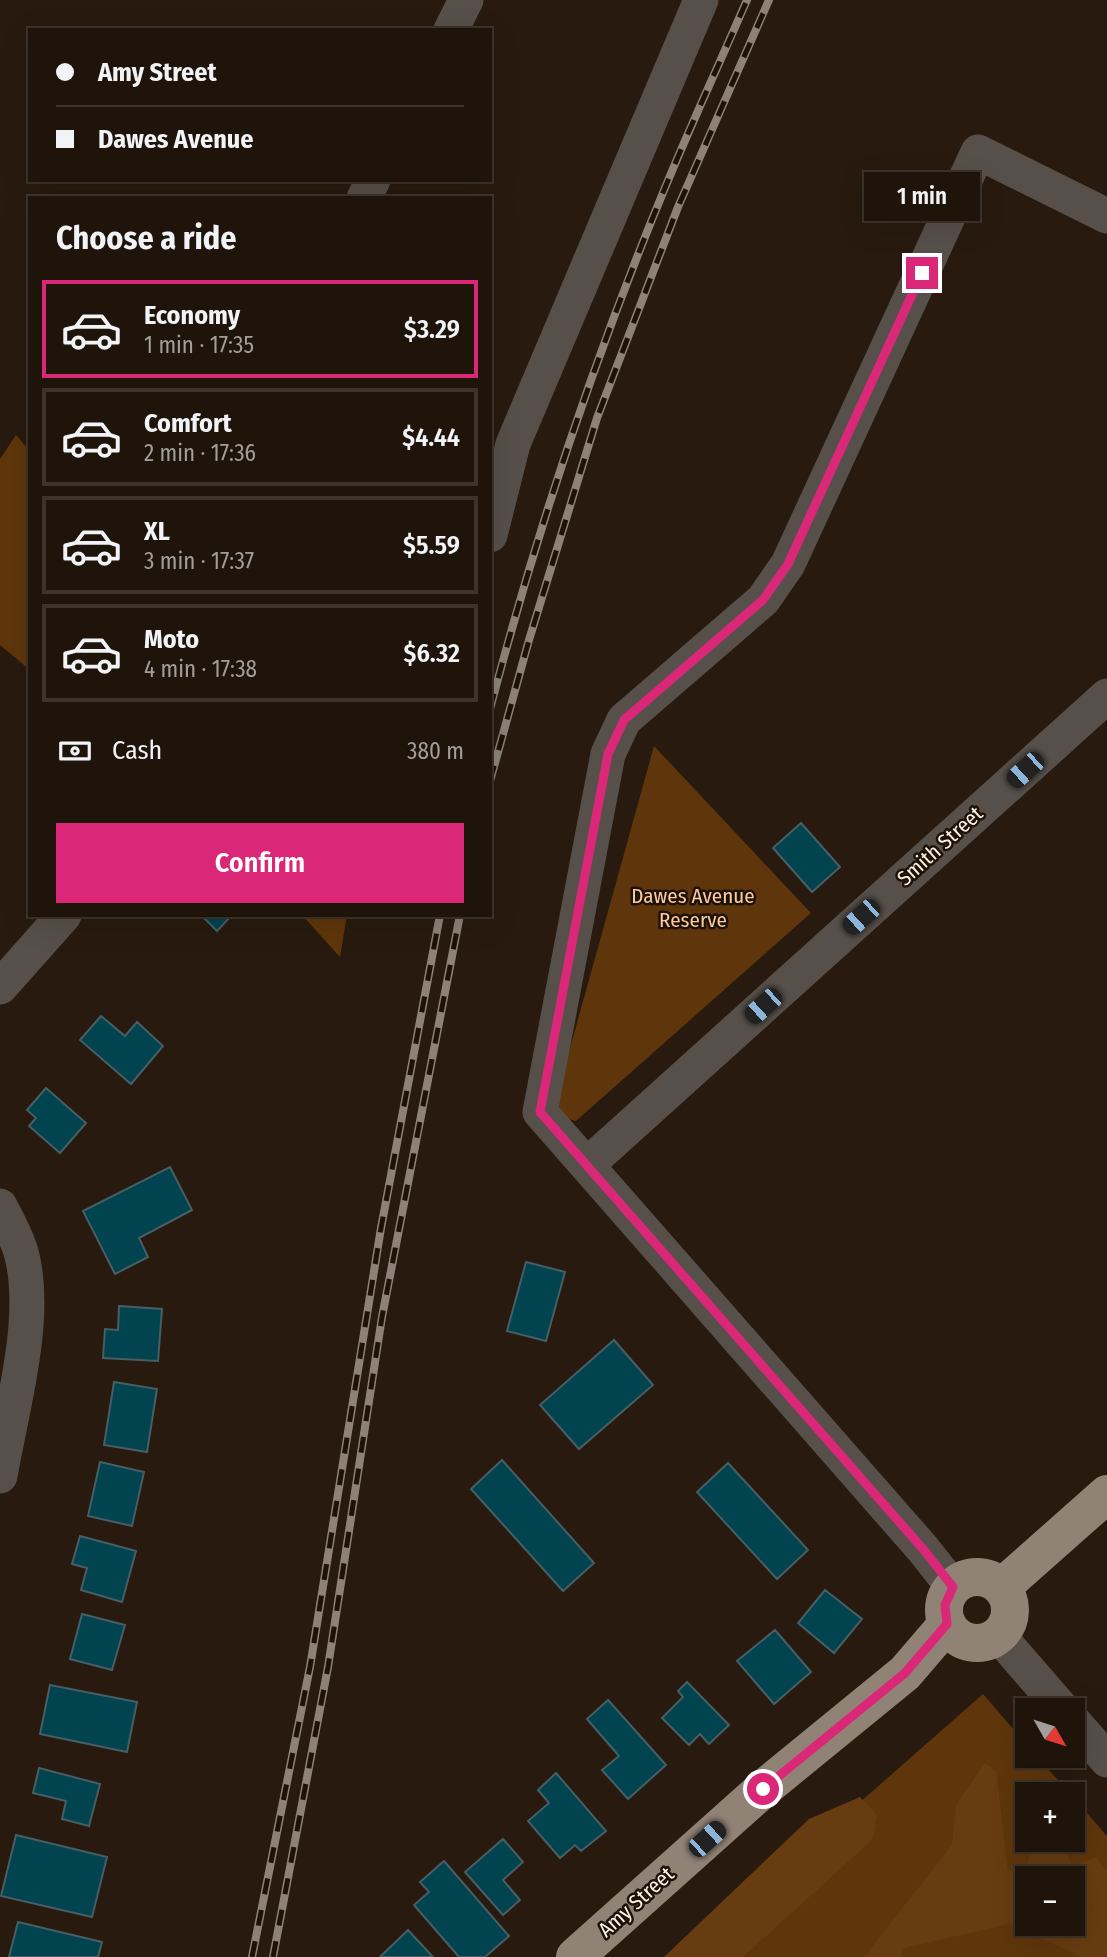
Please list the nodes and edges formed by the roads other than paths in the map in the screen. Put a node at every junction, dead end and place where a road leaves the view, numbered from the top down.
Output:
1 (466, 0) edge
2 (701, 0) edge
3 (452, 28) edge
4 (1107, 216) edge
5 (492, 527) edge
6 (1107, 696) edge
7 (62, 917) edge
8 (0, 987) edge
9 (587, 1165) junction
10 (0, 1206) edge
11 (0, 1476) edge
12 (1107, 1494) edge
13 (1002, 1587) junction
14 (950, 1606) junction
15 (999, 1636) junction
16 (1053, 1698) edge
17 (1085, 1735) edge
18 (1107, 1760) edge
19 (575, 1957) edge

1 - 3 street
2 - 5 street
4 - 9 street
6 - 9 street, Smith Street
7 - 8 street
9 - 14 street
10 - 11 street
12 - 13 main road
13 - 14 main road
13 - 15 main road
14 - 15 main road
14 - 19 main road, Amy Street
15 - 16 street
17 - 18 street

